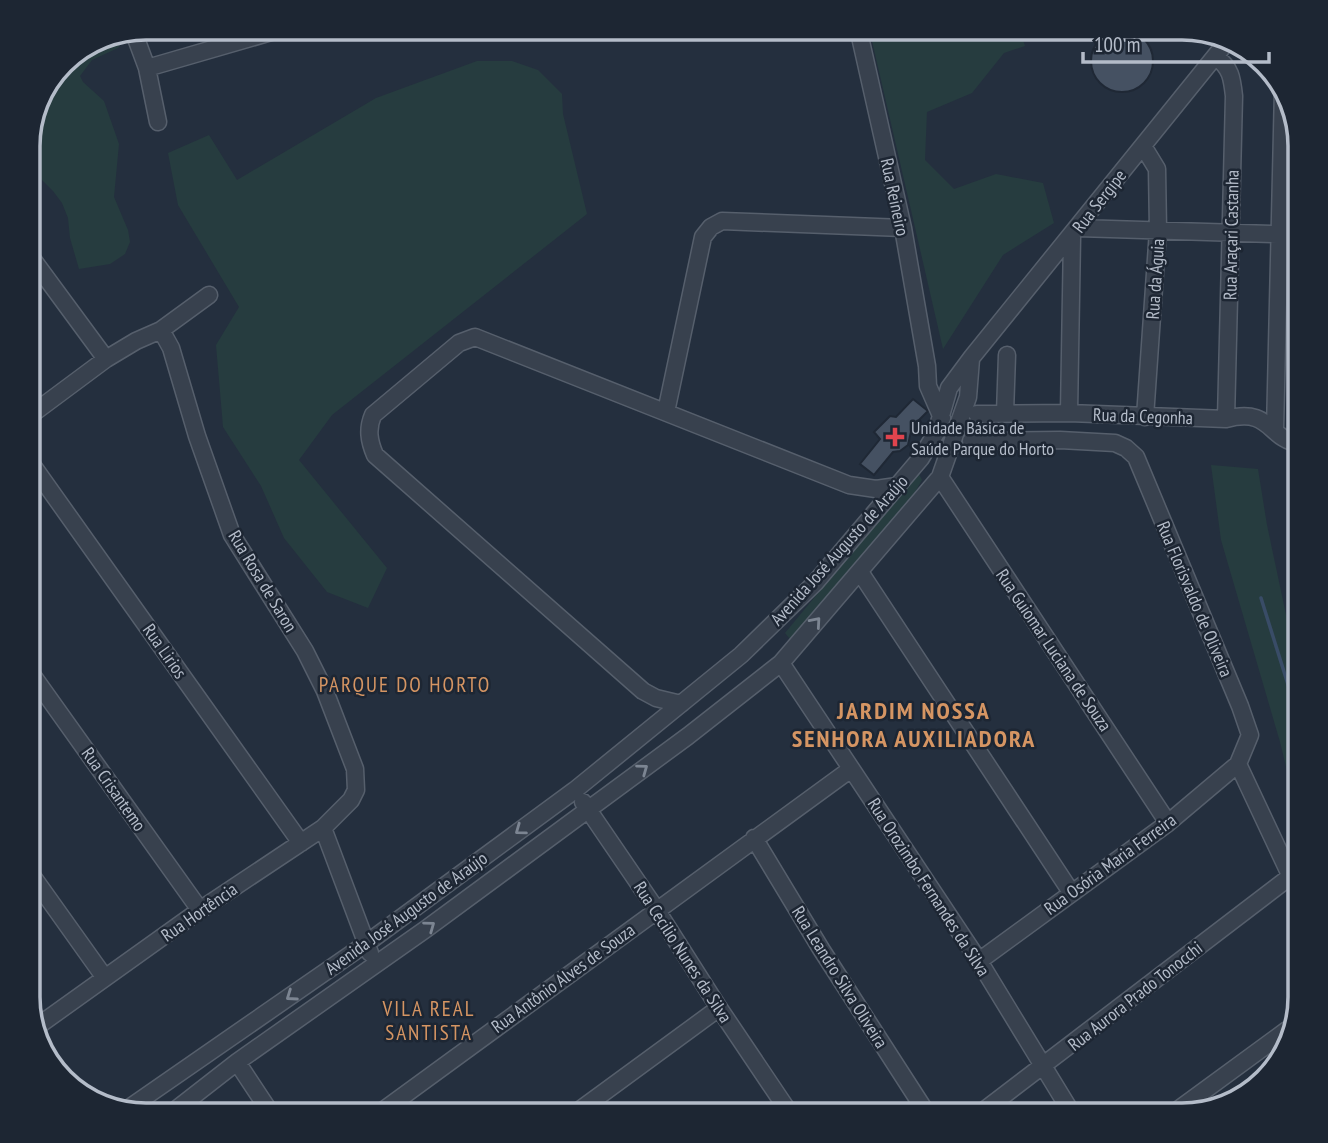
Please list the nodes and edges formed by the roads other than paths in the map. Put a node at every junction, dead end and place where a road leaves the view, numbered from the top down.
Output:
1 (243, 40) edge
2 (861, 40) edge
3 (137, 41) edge
4 (1220, 51) edge
5 (146, 68) junction
6 (1282, 114) edge
7 (158, 122) dead end
8 (1143, 146) junction
9 (903, 228) junction
10 (1158, 230) junction
11 (1075, 232) junction
12 (1231, 232) junction
13 (1279, 234) junction
14 (1288, 234) edge
15 (40, 269) edge
16 (209, 295) dead end
17 (161, 330) junction
18 (1007, 355) dead end
19 (972, 357) junction
20 (106, 359) junction
21 (927, 366) junction
22 (949, 388) junction
23 (968, 397) junction
24 (40, 408) edge
25 (666, 412) junction
26 (1005, 413) junction
27 (1069, 413) junction
28 (977, 414) junction
29 (1145, 416) junction
30 (942, 418) junction
31 (1226, 419) junction
32 (1275, 430) junction
33 (971, 441) junction
34 (1288, 441) edge
35 (946, 462) junction
36 (40, 476) edge
37 (940, 477) junction
38 (849, 485) junction
39 (897, 486) junction
40 (870, 520) junction
41 (860, 572) junction
42 (781, 663) junction
43 (40, 685) edge
44 (643, 691) junction
45 (681, 704) junction
46 (649, 729) junction
47 (1238, 764) junction
48 (851, 769) junction
49 (356, 790) joint
50 (577, 792) junction
51 (588, 809) junction
52 (1168, 823) junction
53 (323, 828) junction
54 (754, 838) junction
55 (301, 843) junction
56 (1288, 870) edge
57 (1288, 878) edge
58 (40, 887) edge
59 (1071, 892) junction
60 (656, 909) junction
61 (200, 911) junction
62 (367, 943) junction
63 (979, 961) junction
64 (374, 965) junction
65 (105, 978) junction
66 (719, 1009) junction
67 (44, 1022) edge
68 (1280, 1035) edge
69 (237, 1062) junction
70 (1043, 1067) junction
71 (137, 1102) edge
72 (184, 1103) edge
73 (264, 1103) edge
74 (393, 1103) edge
75 (590, 1103) edge
76 (778, 1103) edge
77 (920, 1103) edge
78 (994, 1103) edge
79 (1066, 1103) edge
80 (1188, 1103) edge

1 - 5 street
2 - 9 street, Rua Reineiro
3 - 5 street
4 - 8 street, Rua Sergipe
4 - 12 street, Rua Araçari Castanha
5 - 7 street
6 - 13 street
8 - 10 street, Rua da Águia
8 - 11 street, Rua Sergipe
9 - 21 street, Rua Reineiro
9 - 25 street
10 - 11 street
10 - 12 street
10 - 29 street, Rua da Águia
11 - 19 street, Rua Sergipe
11 - 27 street
12 - 13 street
12 - 31 street, Rua Araçari Castanha
13 - 14 street
13 - 32 street
15 - 20 street
16 - 17 street
17 - 20 street
17 - 49 street, Rua Rosa de Saron
18 - 26 street
19 - 22 street, Avenida José Augusto de Araújo
19 - 23 street, Avenida José Augusto de Araújo
20 - 24 street
21 - 22 street
21 - 30 street, Rua Reineiro
22 - 23 street
22 - 30 street, Avenida José Augusto de Araújo
23 - 28 street
23 - 35 street, Avenida José Augusto de Araújo
25 - 38 street
25 - 44 street
26 - 27 street, Rua da Cegonha
26 - 28 street, Rua da Cegonha
27 - 29 street, Rua da Cegonha
28 - 33 street
29 - 31 street, Rua da Cegonha
30 - 39 street, Avenida José Augusto de Araújo
31 - 32 street, Rua da Cegonha
32 - 34 street, Rua da Cegonha
33 - 35 street
33 - 47 street, Rua Florisvaldo de Oliveira
35 - 37 street, Avenida José Augusto de Araújo
36 - 55 street, Rua Lirios
37 - 41 street, Avenida José Augusto de Araújo
37 - 52 street, Rua Guiomar Luciana de Souza
38 - 39 street
38 - 40 street
39 - 40 street, Avenida José Augusto de Araújo
40 - 45 street, Avenida José Augusto de Araújo
42 -> 41 street, Avenida José Augusto de Araújo
41 - 59 street
42 - 48 street, Rua Orozimbo Fernandes da Silva
51 -> 42 street, Avenida José Augusto de Araújo
43 - 61 street, Rua Crisantemo
44 - 45 street
44 - 46 street
45 - 46 street, Avenida José Augusto de Araújo
46 - 50 street, Avenida José Augusto de Araújo
47 - 52 street, Rua Osória Maria Ferreira
47 - 56 street
48 - 54 street, Rua Antônio Alves de Souza
48 - 63 street, Rua Orozimbo Fernandes da Silva
49 - 53 street, Rua Hortência
50 - 51 street, Rua Cecilio Nunes da Silva
50 -> 62 street, Avenida José Augusto de Araújo
51 - 60 street, Rua Cecilio Nunes da Silva
64 -> 51 street, Avenida José Augusto de Araújo
52 - 59 street, Rua Osória Maria Ferreira
53 - 55 street, Rua Hortência
53 - 62 street
54 - 60 street, Rua Antônio Alves de Souza
54 - 77 street, Rua Leandro Silva Oliveira
55 - 61 street, Rua Hortência
57 - 70 street, Rua Aurora Prado Tonocchi
58 - 65 street
59 - 63 street, Rua Osória Maria Ferreira
60 - 66 street, Rua Cecilio Nunes da Silva
60 - 74 street, Rua Antônio Alves de Souza
61 - 65 street, Rua Hortência
62 - 64 street
62 -> 71 street, Avenida José Augusto de Araújo
63 - 70 street, Rua Orozimbo Fernandes da Silva
64 - 69 street, Avenida José Augusto de Araújo
65 - 67 street, Rua Hortência
66 - 75 street
66 - 76 street, Rua Cecilio Nunes da Silva
68 - 80 street
69 - 72 street, Avenida José Augusto de Araújo
69 - 73 street
70 - 78 street, Rua Aurora Prado Tonocchi
70 - 79 street, Rua Orozimbo Fernandes da Silva

